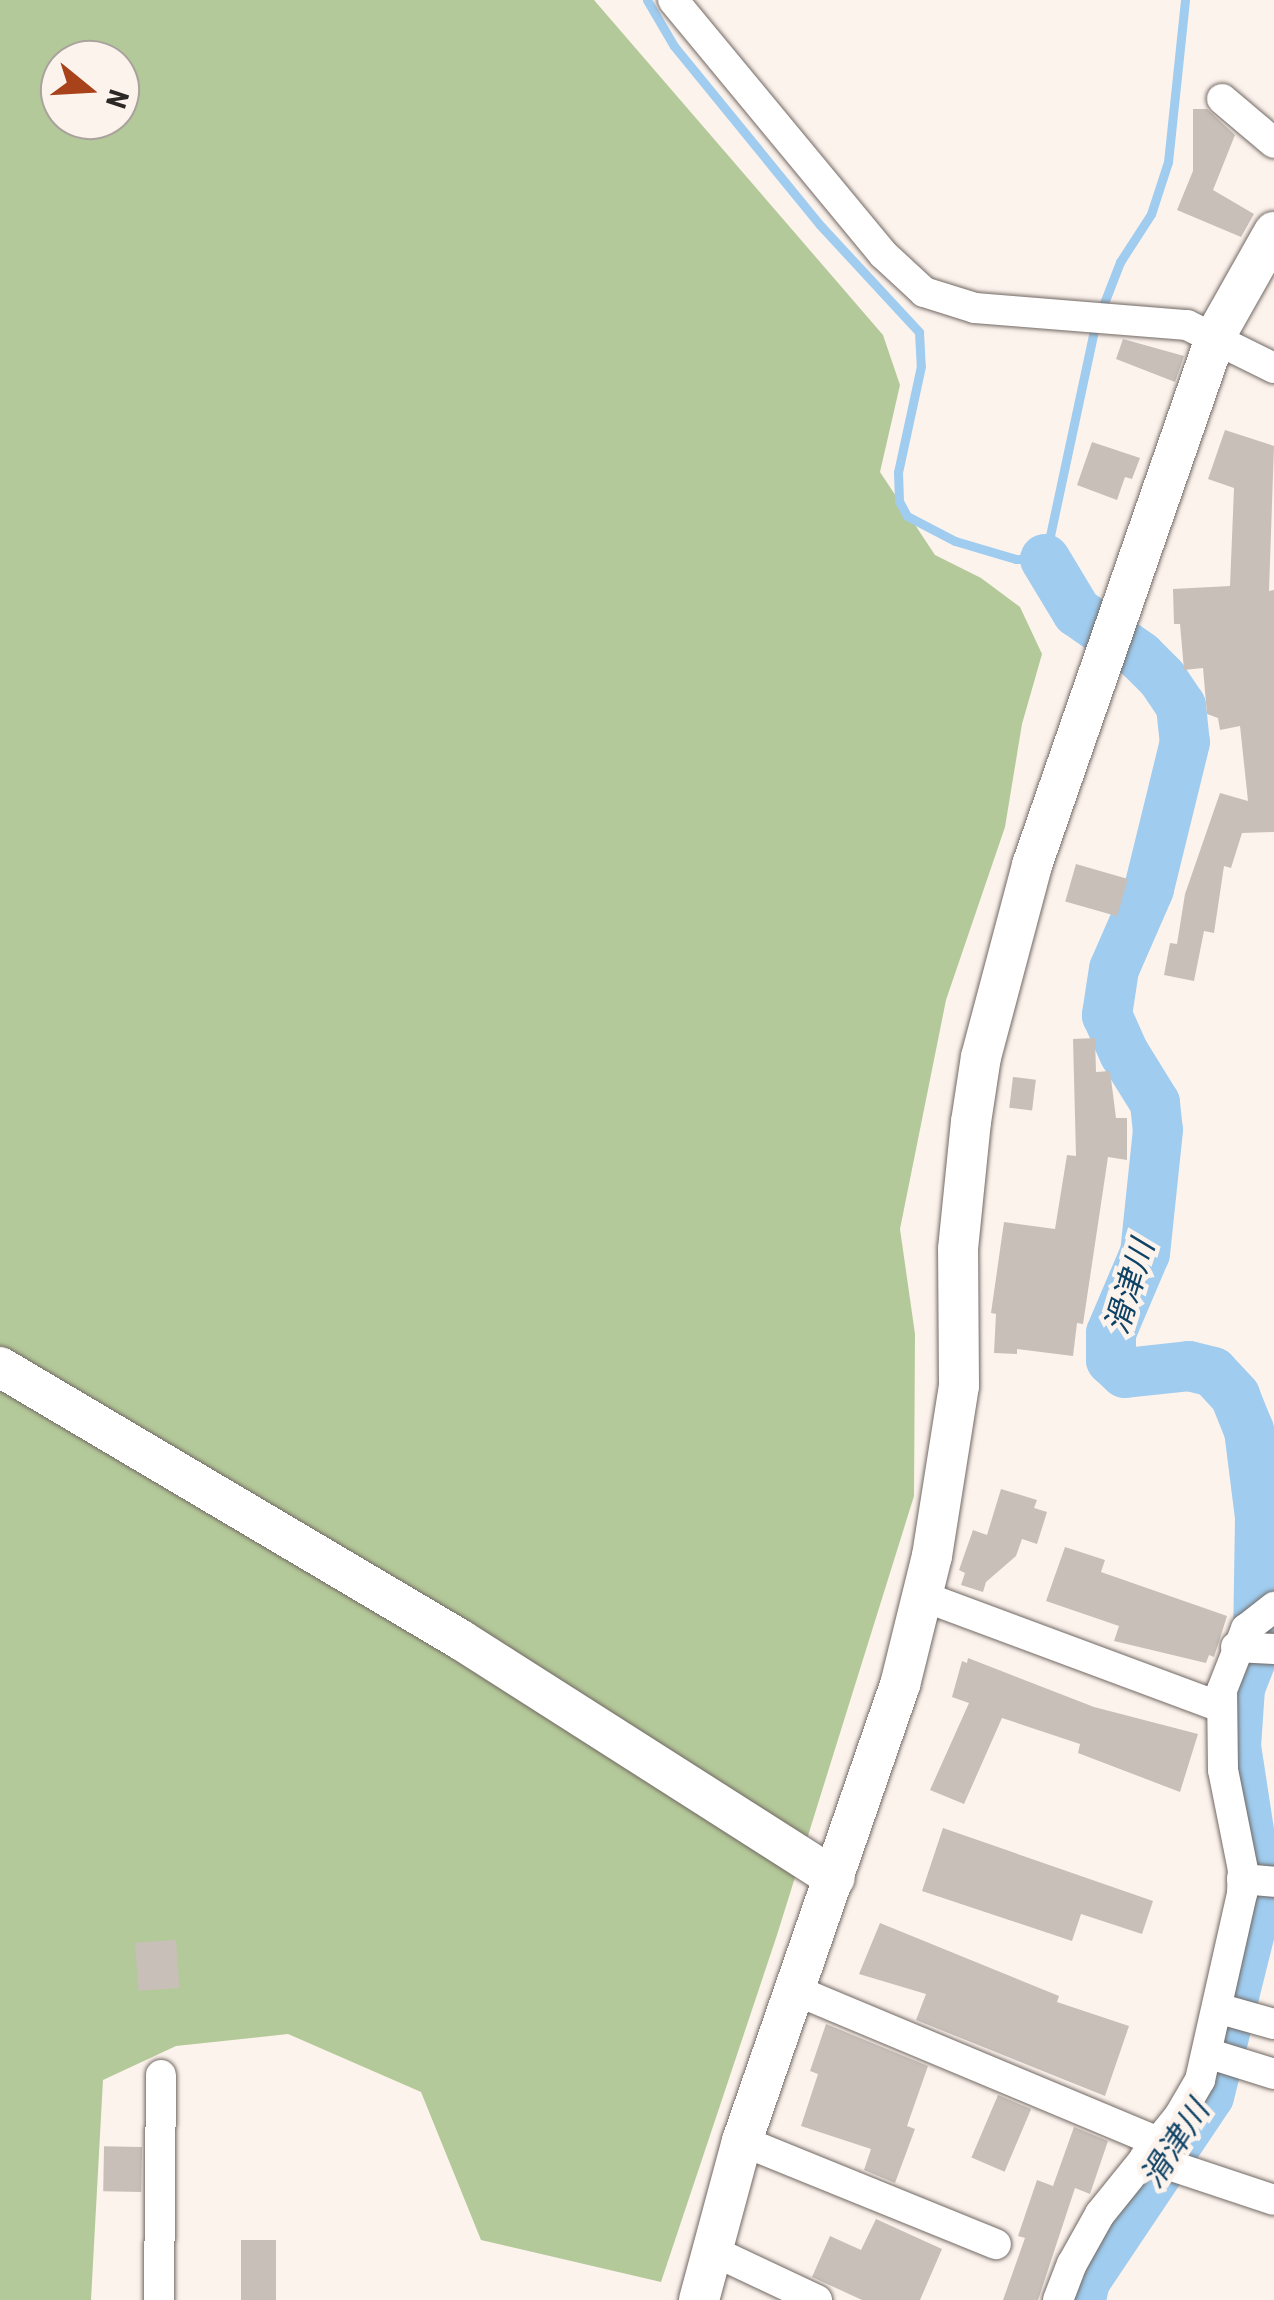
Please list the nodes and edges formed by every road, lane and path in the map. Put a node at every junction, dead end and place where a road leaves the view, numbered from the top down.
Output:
1 (673, 0) edge
2 (1222, 99) dead end
3 (1274, 143) edge
4 (1274, 232) edge
5 (1215, 338) junction
6 (1274, 368) edge
7 (0, 1367) edge
8 (922, 1596) junction
9 (1274, 1607) edge
10 (1236, 1647) junction
11 (1274, 1648) edge
12 (1221, 1707) junction
13 (835, 1878) junction
14 (1242, 1879) junction
15 (1274, 1882) edge
16 (797, 1990) junction
17 (1217, 2008) junction
18 (1274, 2024) edge
19 (1207, 2054) junction
20 (1274, 2074) edge
21 (161, 2075) dead end
22 (742, 2141) junction
23 (1152, 2150) junction
24 (1274, 2200) edge
25 (996, 2244) dead end
26 (713, 2251) junction
27 (159, 2300) edge
28 (699, 2300) edge
29 (817, 2300) edge
30 (1058, 2300) edge

1 - 5 street
2 - 3 street
4 - 5 street
5 - 6 street
5 - 8 street
7 - 13 street
8 - 12 street
8 - 13 street
9 - 10 street
10 - 11 street
10 - 12 street
12 - 14 street
13 - 16 street
14 - 15 street
14 - 17 street
16 - 22 street
16 - 23 street
17 - 18 street
17 - 19 street
19 - 20 street
19 - 23 street
21 - 27 street
22 - 25 street
22 - 26 street
23 - 24 street
23 - 30 street
26 - 28 street
26 - 29 street

